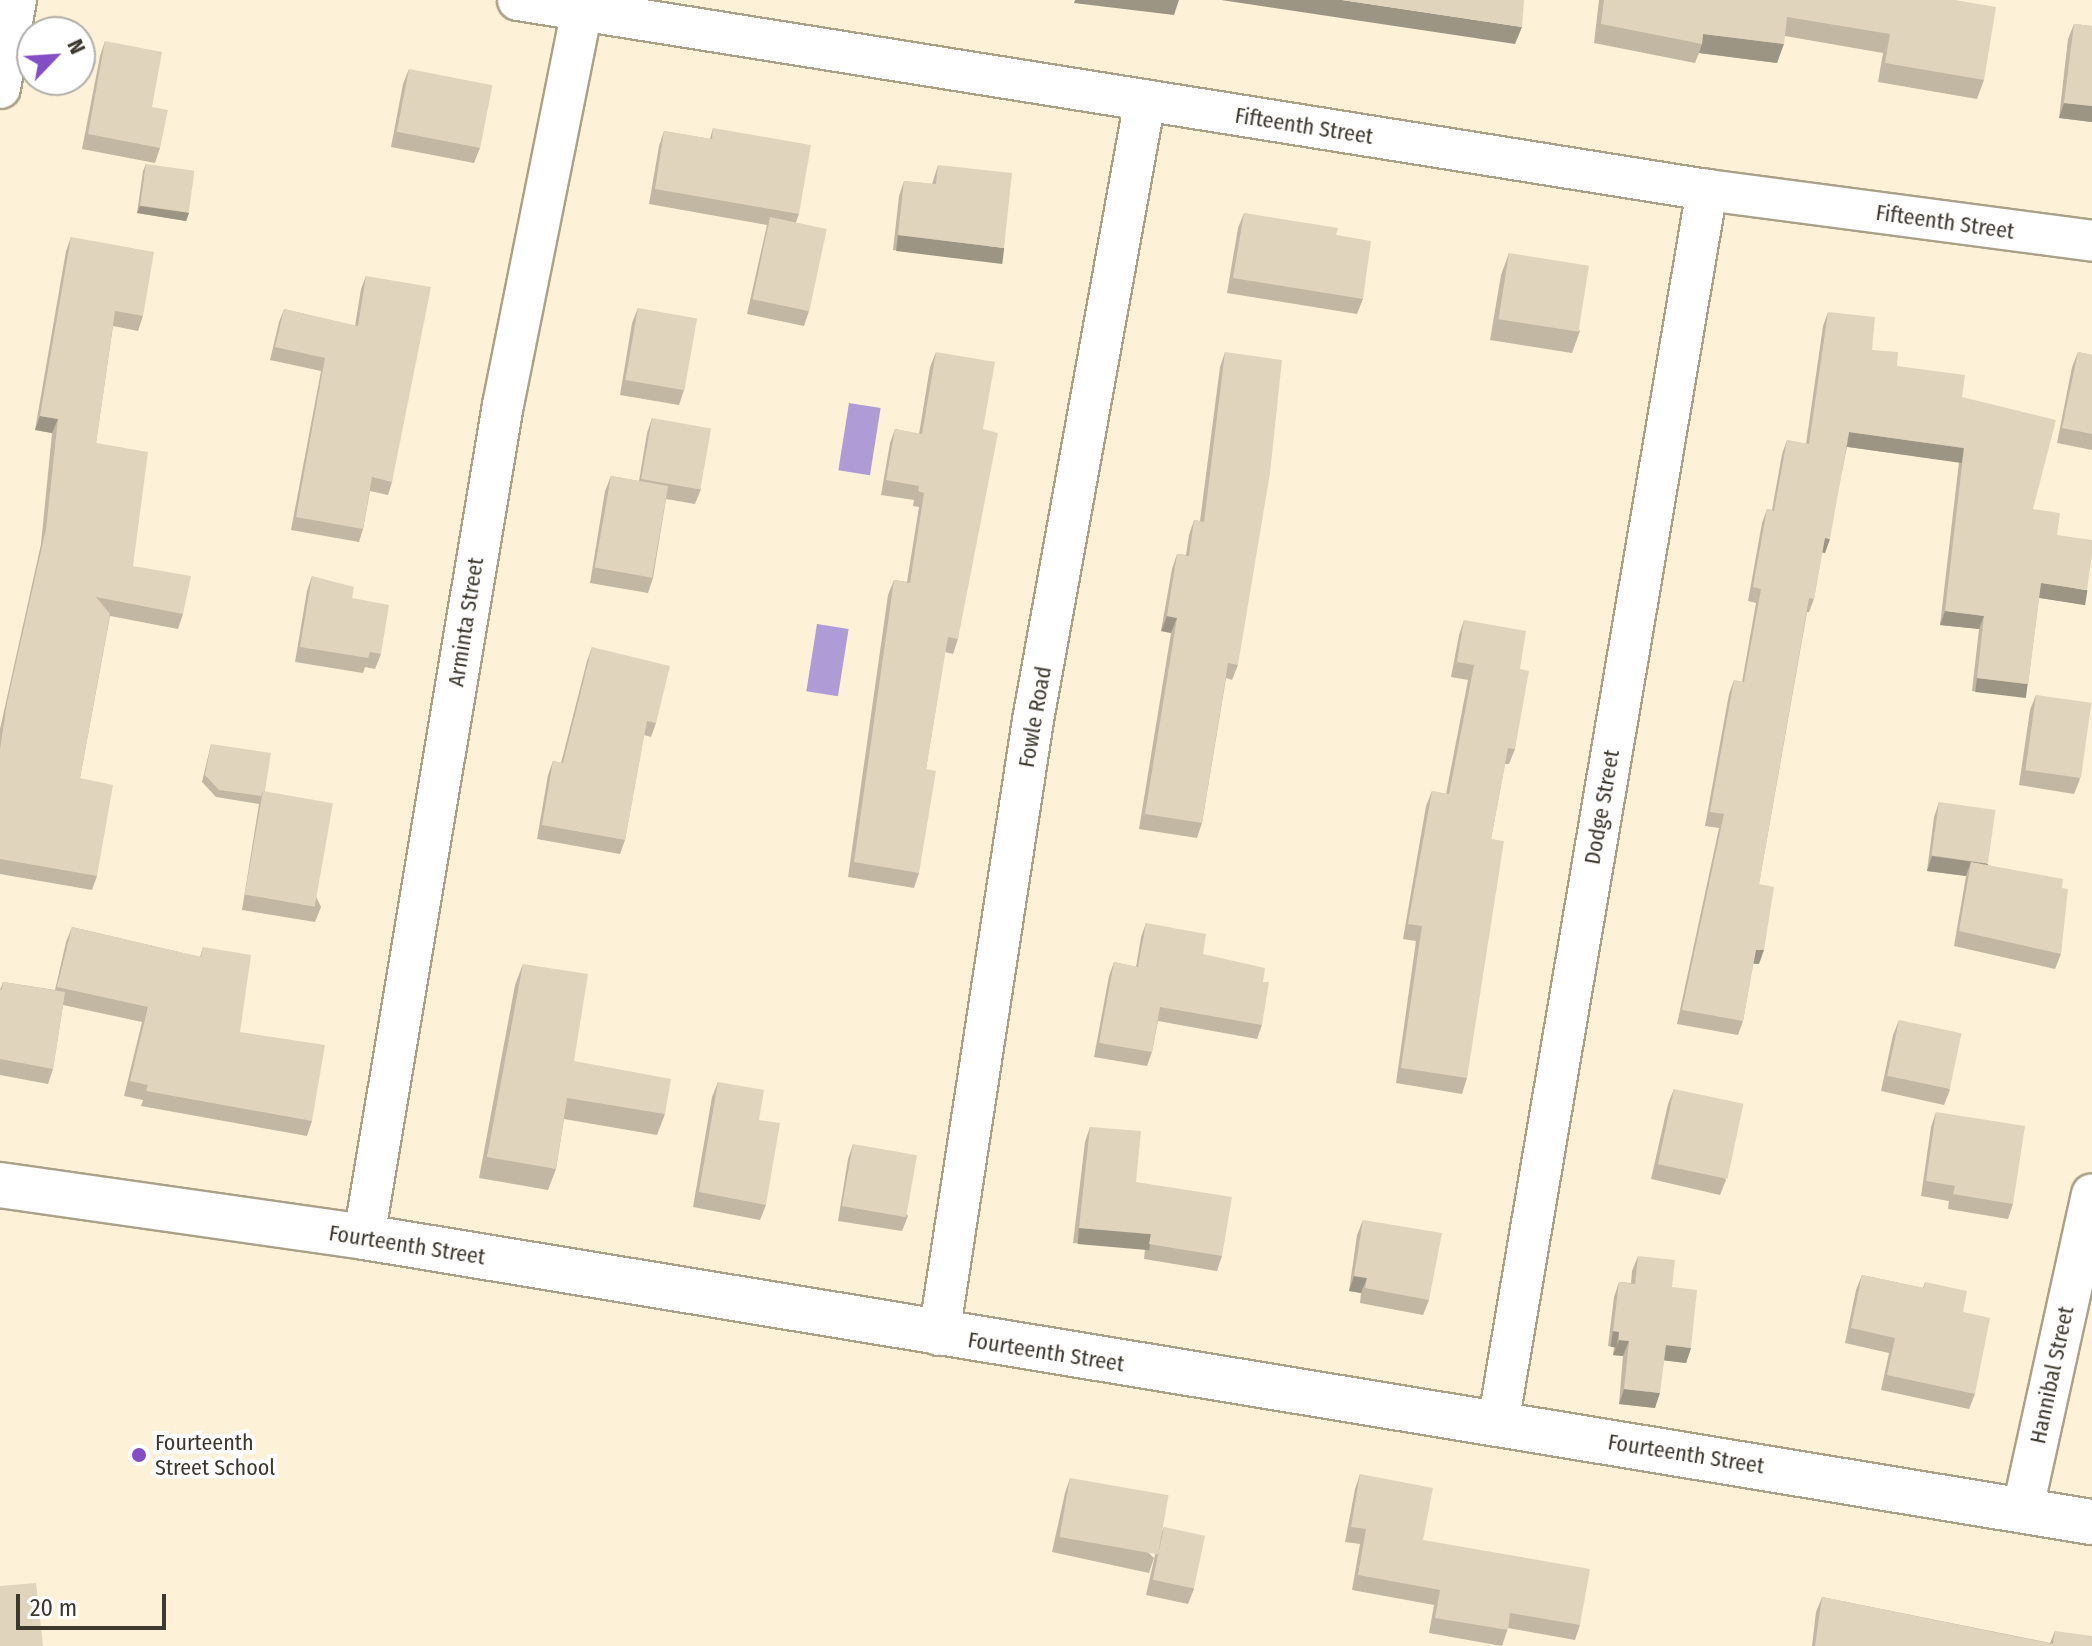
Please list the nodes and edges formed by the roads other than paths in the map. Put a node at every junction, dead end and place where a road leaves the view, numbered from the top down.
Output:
1 (16, 0) edge
2 (518, 0) edge
3 (582, 10) junction
4 (0, 88) edge
5 (1145, 100) junction
6 (1707, 190) junction
7 (2092, 241) edge
8 (0, 1185) edge
9 (2092, 1195) edge
10 (364, 1237) junction
11 (939, 1335) junction
12 (1498, 1424) junction
13 (2023, 1508) junction
14 (2092, 1522) edge

1 - 4 street
2 - 3 street, Fifteenth Street
3 - 5 street, Fifteenth Street
3 - 10 street, Arminta Street
5 - 6 street, Fifteenth Street
5 - 11 street, Fowle Road
6 - 7 street, Fifteenth Street
6 - 12 street, Dodge Street
8 - 10 street, Fourteenth Street
9 - 13 street, Hannibal Street
10 - 11 street, Fourteenth Street
11 - 12 street, Fourteenth Street
12 - 13 street, Fourteenth Street
13 - 14 street, Fourteenth Street

